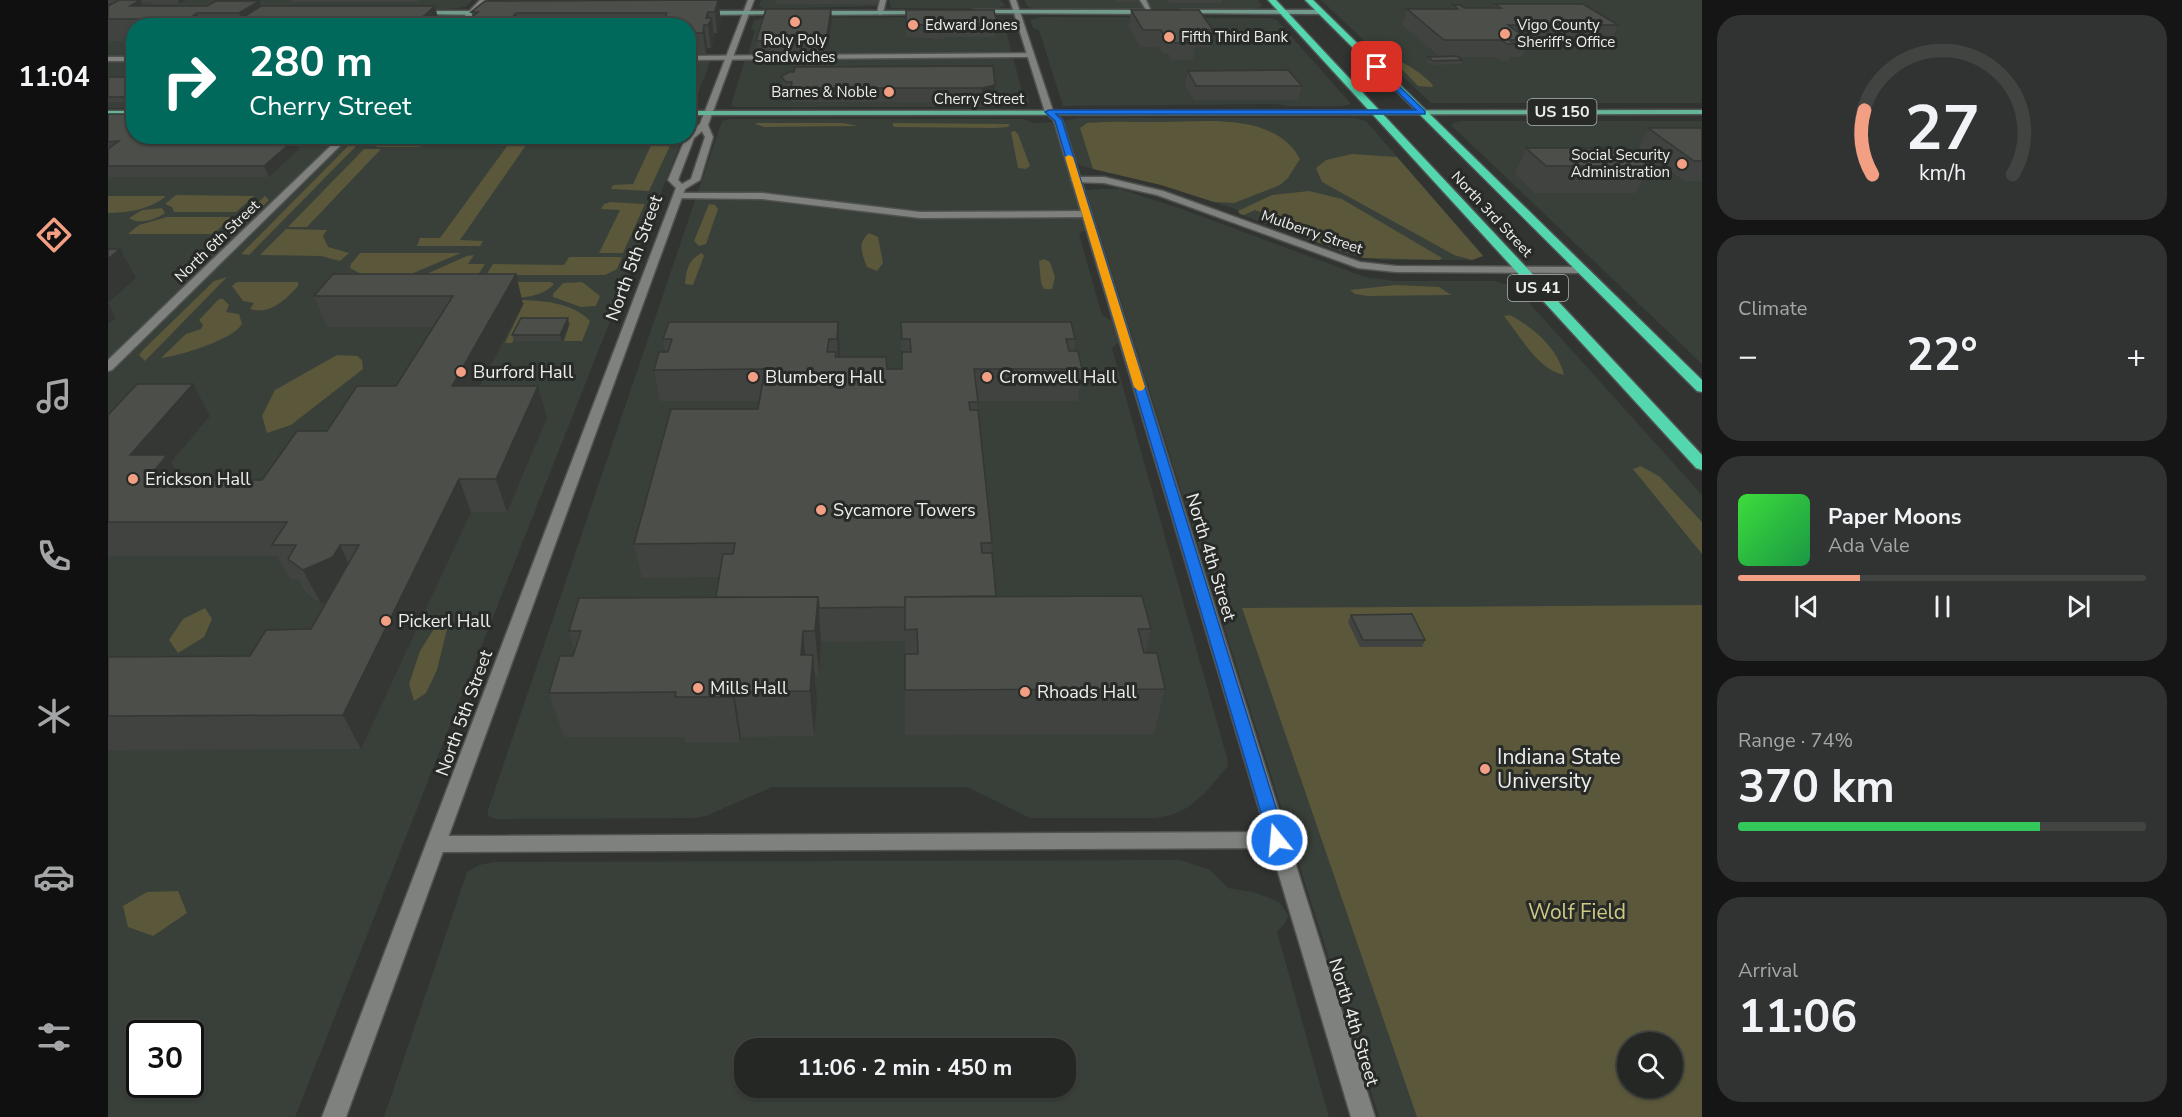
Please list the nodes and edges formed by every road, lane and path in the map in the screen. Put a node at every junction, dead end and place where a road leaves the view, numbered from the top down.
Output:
1 (484, 0) edge
2 (751, 0) edge
3 (883, 0) edge
4 (1013, 0) edge
5 (1143, 0) edge
6 (1272, 0) edge
7 (1309, 0) edge
8 (962, 12) edge
9 (1017, 12) junction
10 (1150, 12) junction
11 (1161, 12) edge
12 (1171, 12) edge
13 (1283, 12) junction
14 (1321, 12) junction
15 (412, 13) edge
16 (470, 13) junction
17 (493, 13) edge
18 (691, 13) edge
19 (746, 13) junction
20 (791, 13) edge
21 (802, 13) edge
22 (880, 13) junction
23 (938, 13) edge
24 (465, 18) edge
25 (1030, 55) junction
26 (730, 57) junction
27 (696, 58) edge
28 (108, 59) edge
29 (126, 59) edge
30 (1049, 112) junction
31 (1375, 112) junction
32 (1422, 112) junction
33 (1702, 112) edge
34 (126, 113) edge
35 (696, 113) edge
36 (709, 113) junction
37 (108, 114) edge
38 (704, 125) junction
39 (696, 132) edge
40 (338, 144) edge
41 (687, 144) edge
42 (1076, 180) junction
43 (680, 192) junction
44 (1087, 214) junction
45 (1521, 270) junction
46 (1582, 270) junction
47 (108, 367) edge
48 (1702, 388) edge
49 (1702, 465) edge
50 (1277, 840) junction
51 (436, 844) junction
52 (334, 1117) edge
53 (1363, 1117) edge

1 - 16 street
2 - 19 street, North 5th Street
3 - 22 street
4 - 9 street, North 4th Street
5 - 10 street
6 - 13 highway, US 41
7 - 14 highway, US 41
8 - 9 street
9 - 10 street
9 - 25 street, North 4th Street
10 - 11 street
12 - 13 street
13 - 14 street
13 - 31 highway, North 3rd Street / US 41
14 - 32 highway, North 3rd Street / US 41
15 - 16 street
16 - 17 street
16 - 24 street
18 - 19 street
19 - 20 street
19 - 26 street, North 5th Street
21 - 22 street
22 - 23 street
25 - 26 street
25 - 30 street, North 4th Street
26 - 27 street
26 - 36 street, North 5th Street
28 - 29 street
30 - 31 main road, Cherry Street
30 - 36 main road, Cherry Street
30 - 42 street, North 4th Street
31 - 32 main road, Cherry Street / US 150
31 - 45 highway, North 3rd Street / US 41
32 - 33 main road, Cherry Street / US 150
32 - 46 highway, North 3rd Street / US 41
34 - 37 main road
35 - 36 main road, Cherry Street
36 - 38 street, North 5th Street
38 - 39 street, North 5th Street
38 - 43 street, North 5th Street
40 - 47 street, North 6th Street
41 - 43 street, North 5th Street
42 - 44 street, North 4th Street
42 - 45 street, Mulberry Street
43 - 44 street
43 - 51 street, North 5th Street
44 - 50 street, North 4th Street
45 - 46 street, Mulberry Street
45 - 49 highway, North 3rd Street / US 41
46 - 48 highway, North 3rd Street / US 41
50 - 51 street
50 - 53 street, North 4th Street
51 - 52 street, North 5th Street

